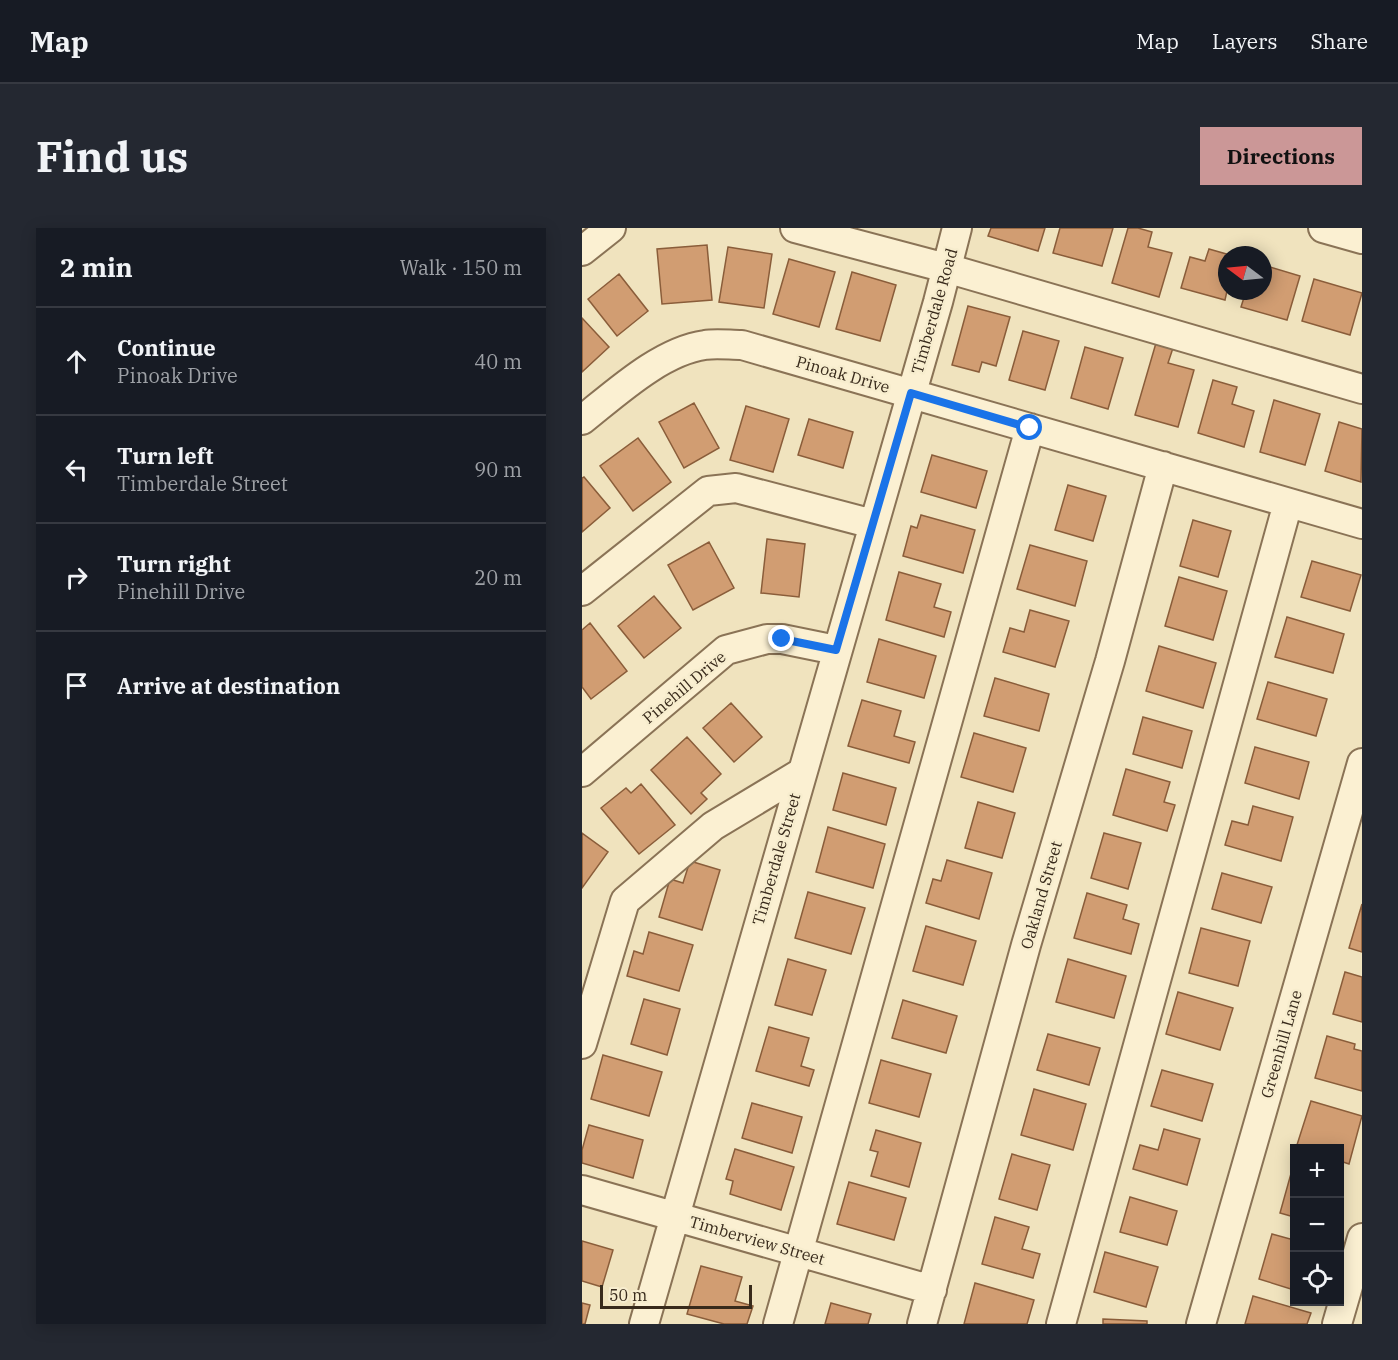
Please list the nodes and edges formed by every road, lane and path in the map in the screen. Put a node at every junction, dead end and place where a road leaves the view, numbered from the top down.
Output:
1 (611, 228) edge
2 (795, 228) edge
3 (957, 228) edge
4 (1323, 228) edge
5 (1362, 239) edge
6 (582, 251) edge
7 (946, 268) junction
8 (1362, 389) edge
9 (911, 393) junction
10 (582, 420) edge
11 (1030, 428) junction
12 (1163, 466) junction
13 (1288, 503) junction
14 (873, 524) junction
15 (1362, 524) edge
16 (582, 591) edge
17 (836, 650) junction
18 (1362, 763) edge
19 (582, 772) edge
20 (801, 773) junction
21 (582, 1044) edge
22 (582, 1190) edge
23 (674, 1216) junction
24 (1362, 1239) edge
25 (799, 1252) junction
26 (932, 1290) junction
27 (644, 1324) edge
28 (778, 1324) edge
29 (922, 1324) edge
30 (1061, 1324) edge
31 (1201, 1324) edge
32 (1337, 1324) edge

1 - 6 street
2 - 7 street
3 - 7 street, Timberdale Road
4 - 5 street
7 - 8 street
7 - 9 street, Timberdale Road
9 - 10 street, Pinoak Drive
9 - 11 street, Pinoak Drive
9 - 14 street, Timberdale Street
11 - 12 street, Pinoak Drive
11 - 25 street
12 - 13 street, Pinoak Drive
12 - 26 street, Oakland Street
13 - 15 street, Pinoak Drive
13 - 30 street
14 - 16 street
14 - 17 street, Timberdale Street
17 - 19 street, Pinehill Drive
17 - 20 street, Timberdale Street
18 - 31 street, Greenhill Lane
20 - 21 street
20 - 23 street, Timberdale Street
22 - 23 street, Timberview Street
23 - 25 street, Timberview Street
23 - 27 street, Timberdale Street
24 - 32 street
25 - 26 street, Timberview Street
25 - 28 street
26 - 29 street, Oakland Street

